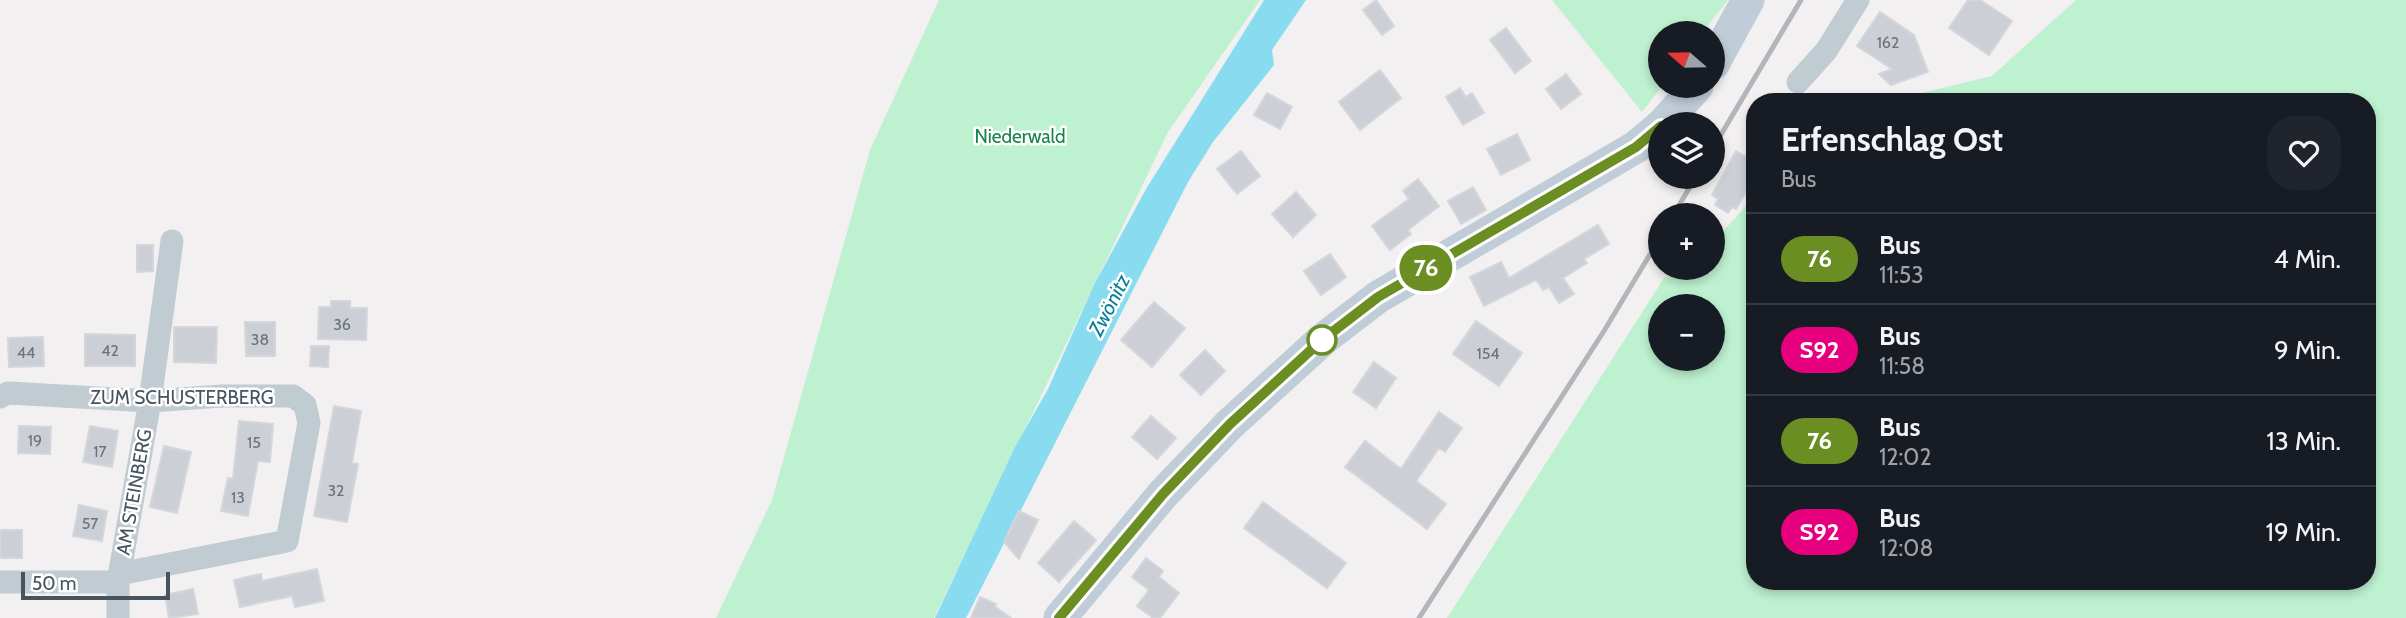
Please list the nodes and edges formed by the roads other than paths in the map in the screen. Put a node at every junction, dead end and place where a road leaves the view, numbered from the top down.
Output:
1 (1748, 0) edge
2 (1858, 0) edge
3 (1726, 40) edge
4 (1798, 82) dead end
5 (1686, 98) edge
6 (1674, 112) edge
7 (1648, 137) edge
8 (172, 241) dead end
9 (0, 397) edge
10 (150, 401) junction
11 (119, 578) junction
12 (0, 582) edge
13 (118, 618) edge
14 (1059, 618) edge

1 - 3 main road
2 - 4 street
5 - 6 main road
7 - 14 main road
8 - 10 street, AM STEINBERG
9 - 10 street, ZUM SCHUSTERBERG
10 - 11 street, AM STEINBERG
10 - 11 street, ZUM SCHUSTERBERG
11 - 12 street, ZUM SCHUSTERBERG
11 - 13 street, AM STEINBERG

